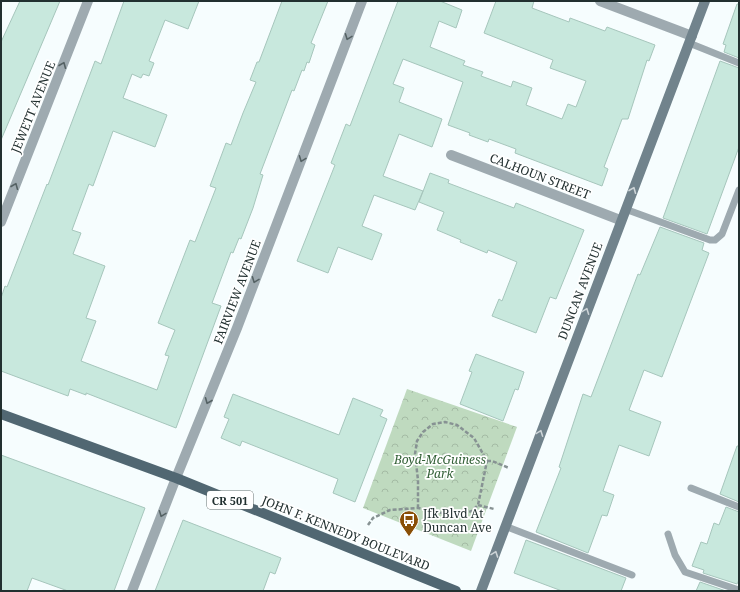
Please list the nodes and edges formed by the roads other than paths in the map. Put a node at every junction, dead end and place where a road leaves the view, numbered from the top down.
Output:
1 (88, 1) edge
2 (362, 1) edge
3 (600, 1) edge
4 (705, 1) edge
5 (690, 39) junction
6 (739, 63) edge
7 (451, 155) dead end
8 (739, 190) edge
9 (625, 209) junction
10 (620, 220) junction
11 (1, 222) edge
12 (1, 414) edge
13 (176, 478) junction
14 (691, 488) dead end
15 (739, 506) edge
16 (505, 526) junction
17 (668, 534) dead end
18 (632, 574) dead end
19 (739, 590) edge
20 (132, 591) edge
21 (456, 591) edge
22 (481, 591) edge

11 -> 1 street, JEWETT AVENUE
2 -> 13 street, FAIRVIEW AVENUE
3 - 5 street
4 - 5 street, DUNCAN AVENUE
5 - 6 lane
9 -> 5 street, DUNCAN AVENUE
7 - 10 street, CALHOUN STREET
8 - 9 lane
9 - 10 street, DUNCAN AVENUE
16 -> 10 street, DUNCAN AVENUE
12 - 13 main road, JOHN F. KENNEDY BOULEVARD / CR 501
13 -> 20 street, FAIRVIEW AVENUE
13 - 21 main road, JOHN F. KENNEDY BOULEVARD / CR 501
14 - 15 lane
16 - 18 lane
22 -> 16 street, DUNCAN AVENUE
17 - 19 lane

